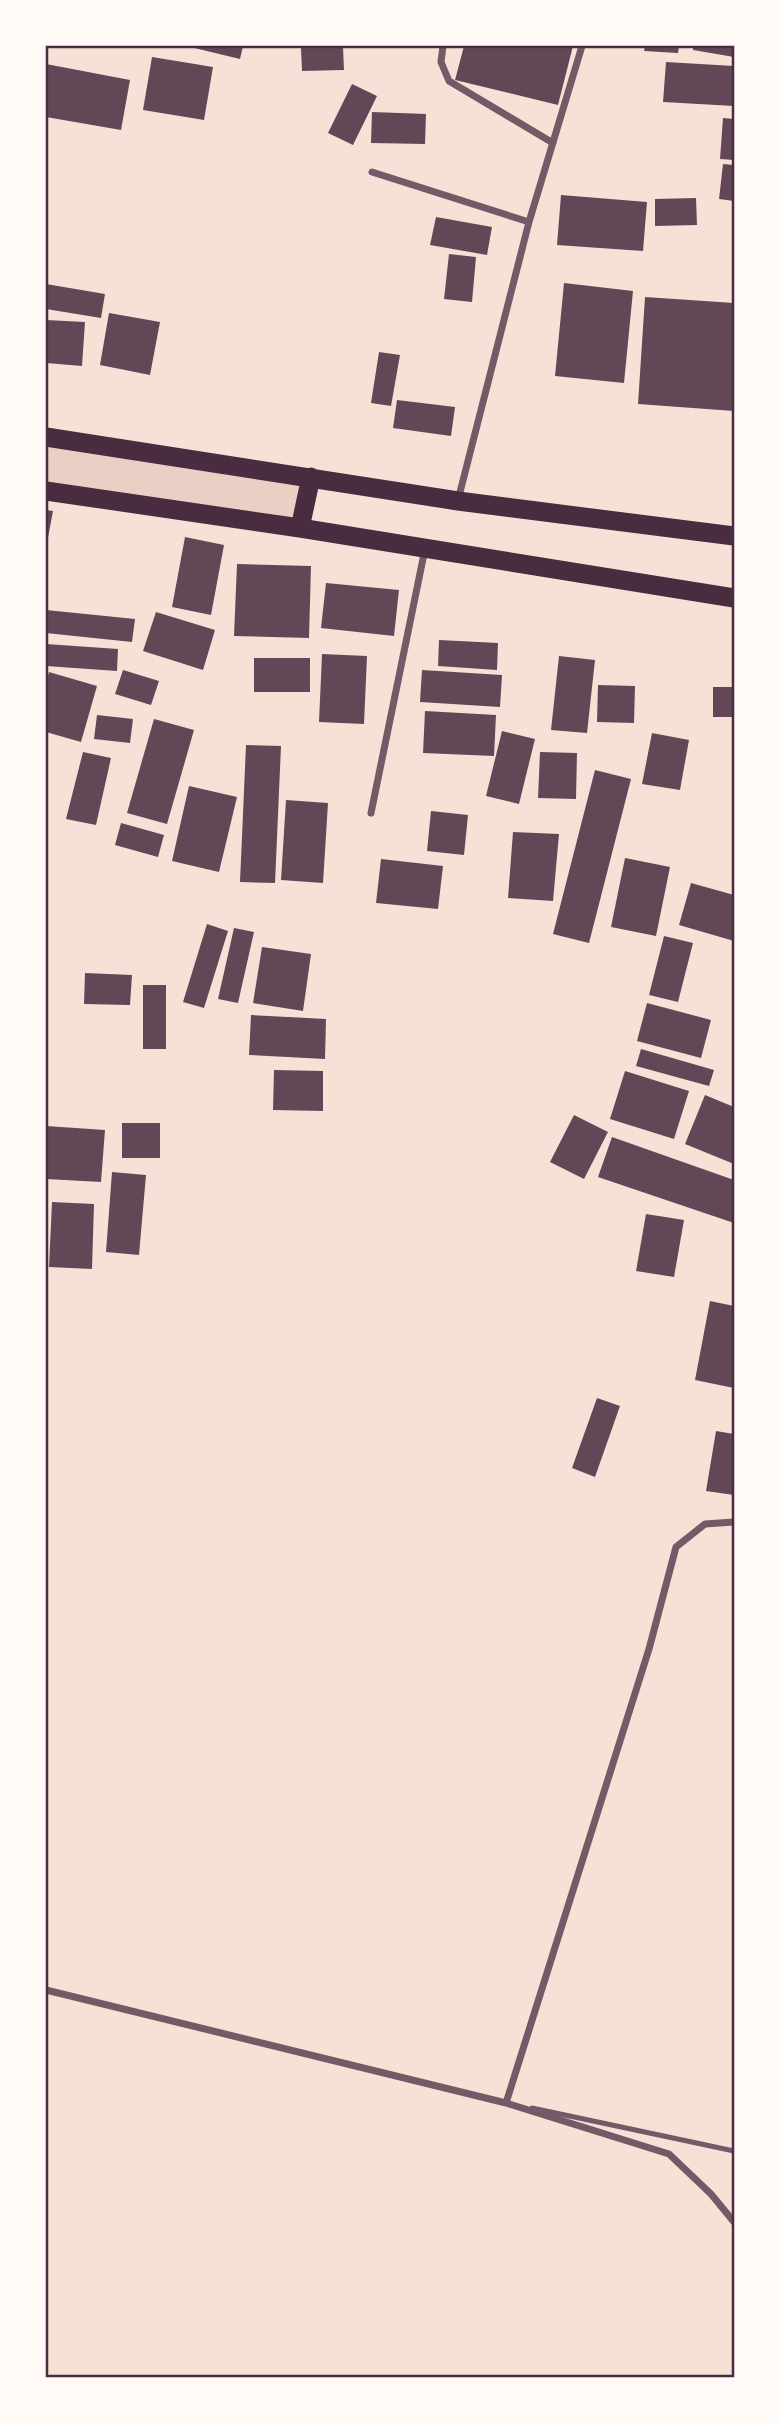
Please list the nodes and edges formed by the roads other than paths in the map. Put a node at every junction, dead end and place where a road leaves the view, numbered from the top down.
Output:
1 (443, 46) edge
2 (582, 46) edge
3 (553, 143) junction
4 (372, 172) dead end
5 (529, 222) junction
6 (46, 437) edge
7 (311, 477) junction
8 (46, 491) edge
9 (458, 501) junction
10 (300, 528) junction
11 (734, 536) edge
12 (425, 549) junction
13 (734, 598) edge
14 (371, 813) dead end
15 (734, 1522) edge
16 (46, 1990) edge
17 (506, 2103) junction
18 (734, 2151) edge
19 (734, 2222) edge

1 - 3 street
2 - 3 street
3 - 5 street
4 - 5 street
5 - 9 street
6 - 7 highway
7 - 9 highway
7 - 10 highway
8 - 10 highway
9 - 11 highway
10 - 12 highway
12 - 13 highway
12 - 14 street
15 - 17 street
16 - 17 street
17 - 18 lane
17 - 19 street

